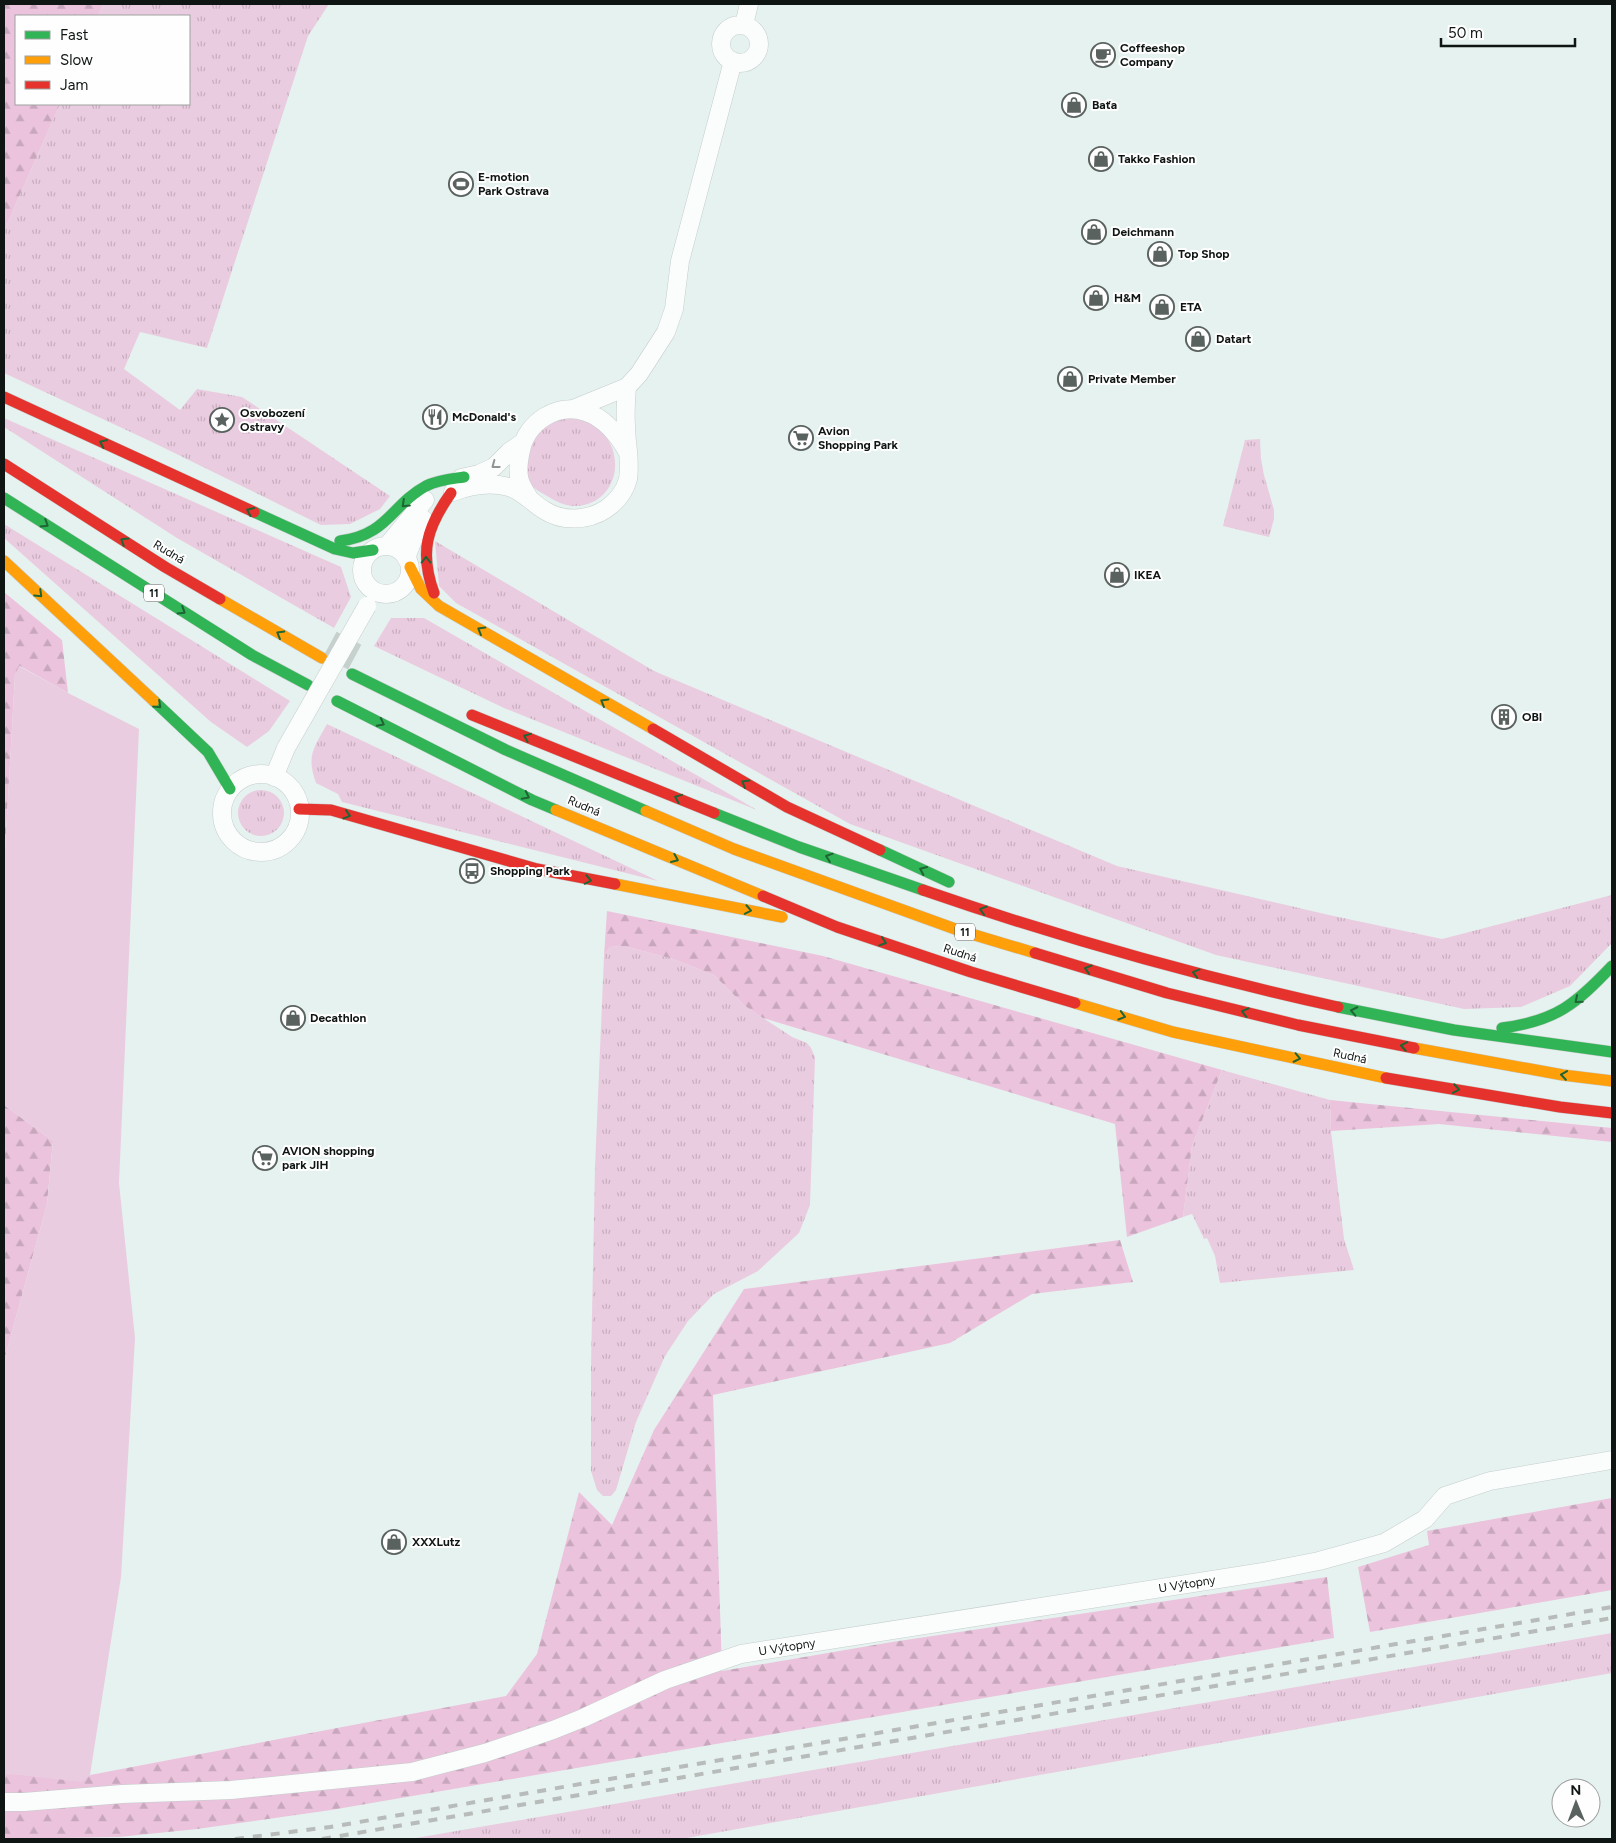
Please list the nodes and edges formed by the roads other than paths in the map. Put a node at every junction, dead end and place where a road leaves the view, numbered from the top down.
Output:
1 (750, 4) edge
2 (744, 25) junction
3 (732, 61) junction
4 (627, 387) junction
5 (4, 398) edge
6 (572, 409) junction
7 (522, 443) junction
8 (628, 453) junction
9 (4, 464) edge
10 (464, 477) junction
11 (451, 493) junction
12 (4, 498) edge
13 (530, 498) junction
14 (294, 531) junction
15 (380, 548) junction
16 (4, 561) edge
17 (408, 562) junction
18 (165, 567) junction
19 (371, 599) junction
20 (439, 606) junction
21 (287, 624) dead end
22 (322, 658) dead end
23 (352, 674) dead end
24 (308, 684) dead end
25 (337, 701) dead end
26 (460, 710) dead end
27 (274, 777) junction
28 (230, 789) junction
29 (299, 809) junction
30 (963, 889) dead end
31 (980, 897) dead end
32 (837, 927) junction
33 (1146, 960) junction
34 (1612, 966) edge
35 (1454, 1030) junction
36 (1612, 1052) edge
37 (1612, 1081) edge
38 (1612, 1113) edge
39 (1612, 1460) edge
40 (4, 1802) edge

1 - 2 street
2 - 3 street
2 - 3 street
3 - 4 street
4 - 6 street
4 - 8 street
14 -> 5 highway
6 - 7 street
6 - 8 street
7 -> 10 street
7 - 13 street
8 - 13 street
18 -> 9 highway, Rudná / 11
10 -> 14 highway
10 - 15 street
11 - 13 street
11 - 17 street
20 -> 11 highway
12 -> 24 highway, 11
14 - 15 highway
15 - 17 street
15 - 19 street
16 -> 28 highway
17 - 19 street
17 - 20 highway
18 - 21 highway
22 -> 18 highway, Rudná / 11
19 - 27 street, bridge
30 -> 20 highway
37 -> 23 highway, Rudná / 11
25 -> 32 highway, Rudná
33 -> 26 highway
27 - 28 street
27 - 29 street
28 - 29 street
29 -> 32 highway
31 - 33 highway
32 -> 38 highway, Rudná
35 -> 33 highway
34 -> 35 highway
35 - 36 highway
39 - 40 street, U Výtopny

